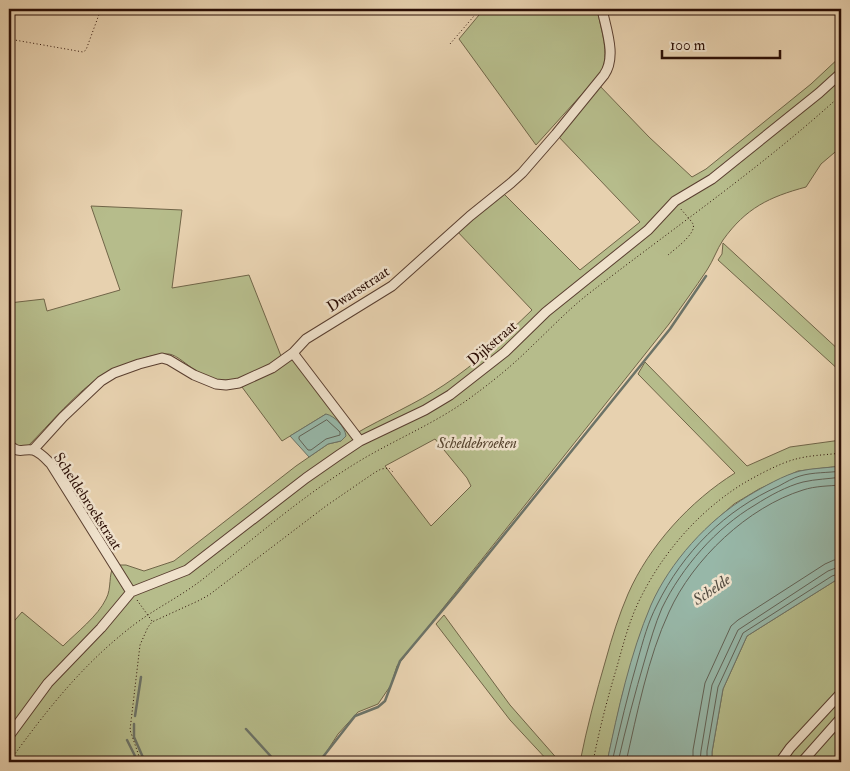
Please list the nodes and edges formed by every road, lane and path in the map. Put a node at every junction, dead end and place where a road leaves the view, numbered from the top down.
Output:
1 (101, 9) edge
2 (480, 9) edge
3 (602, 9) edge
4 (9, 39) edge
5 (450, 44) dead end
6 (841, 73) edge
7 (675, 201) junction
8 (668, 255) dead end
9 (293, 353) junction
10 (360, 441) junction
11 (9, 445) edge
12 (33, 450) junction
13 (18, 451) junction
14 (841, 453) edge
15 (9, 466) edge
16 (394, 474) dead end
17 (131, 592) junction
18 (147, 615) junction
19 (152, 622) junction
20 (841, 693) edge
21 (841, 718) edge
22 (9, 736) edge
23 (9, 762) edge
24 (141, 762) edge
25 (594, 762) edge
26 (780, 762) edge
27 (802, 762) edge

1 - 4 path
2 - 5 path
3 - 9 street, Dwarsstraat
6 - 7 street, Dijkstraat
7 - 8 path
7 - 10 street, Dijkstraat
9 - 10 street
9 - 12 street, Dwarsstraat
10 - 17 street, Dijkstraat
11 - 13 street
12 - 13 street, Scheldebroekstraat
12 - 17 street, Scheldebroekstraat
13 - 15 path
14 - 25 path
16 - 19 path
17 - 18 path
17 - 22 street
18 - 19 path
18 - 23 path
19 - 24 path
20 - 26 street
21 - 27 street

